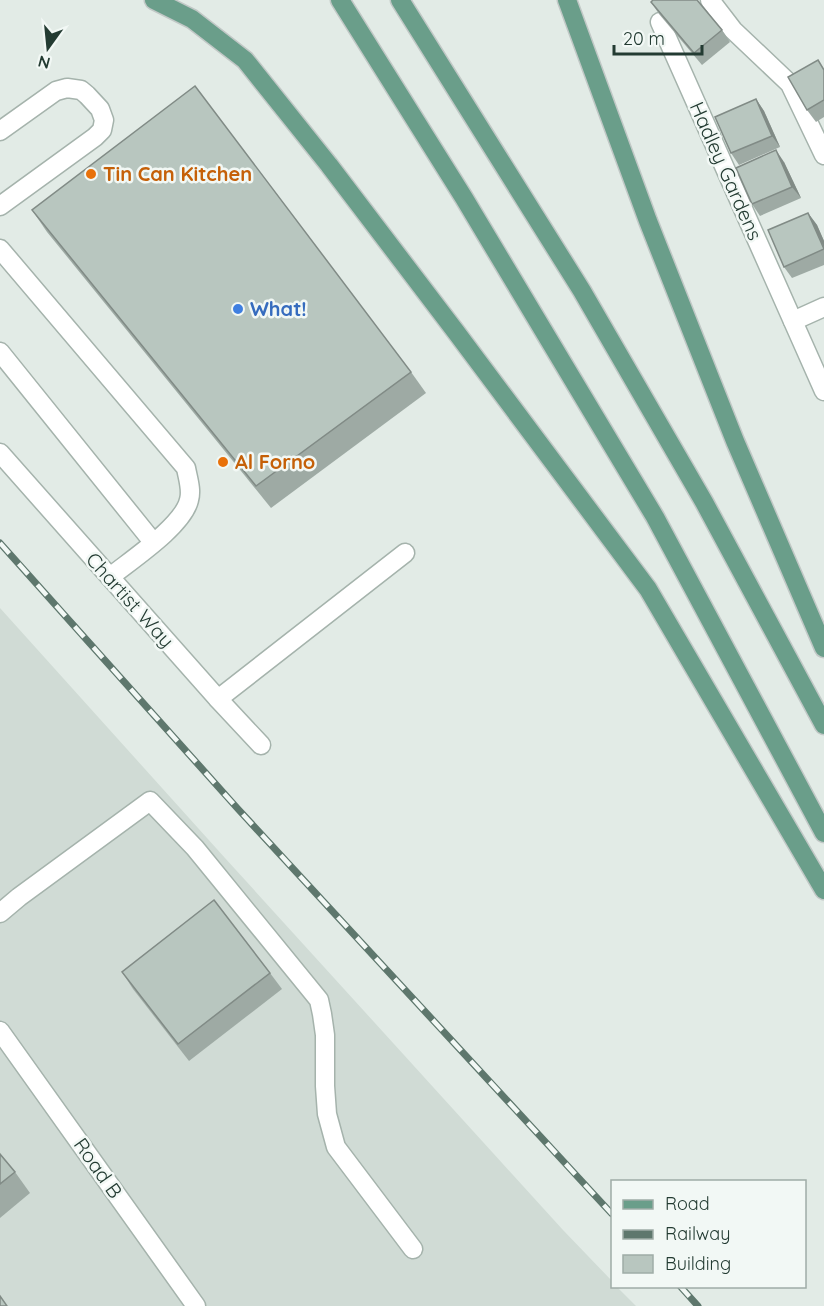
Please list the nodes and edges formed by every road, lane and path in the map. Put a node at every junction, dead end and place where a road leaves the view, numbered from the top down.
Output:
1 (154, 0) edge
2 (340, 0) edge
3 (400, 0) edge
4 (567, 0) edge
5 (710, 0) edge
6 (660, 22) edge
7 (0, 131) edge
8 (824, 155) edge
9 (0, 206) edge
10 (1, 251) edge
11 (824, 307) edge
12 (793, 321) junction
13 (0, 352) edge
14 (824, 391) edge
15 (0, 453) edge
16 (153, 542) junction
17 (405, 553) dead end
18 (110, 577) junction
19 (824, 648) edge
20 (218, 699) junction
21 (824, 725) edge
22 (261, 745) dead end
23 (824, 833) edge
24 (824, 890) edge
25 (0, 914) edge
26 (0, 1031) edge
27 (413, 1249) dead end
28 (196, 1306) edge

1 - 24 main road
2 - 23 main road
3 - 21 main road
4 - 19 main road
5 - 8 street
6 - 12 street, Hadley Gardens
7 - 9 street
10 - 16 street
11 - 12 street
12 - 14 street, Hadley Gardens
13 - 16 street
15 - 18 street, Chartist Way
16 - 18 street
17 - 20 street
18 - 20 street, Chartist Way
20 - 22 street, Chartist Way
25 - 27 street
26 - 28 street, Road B

